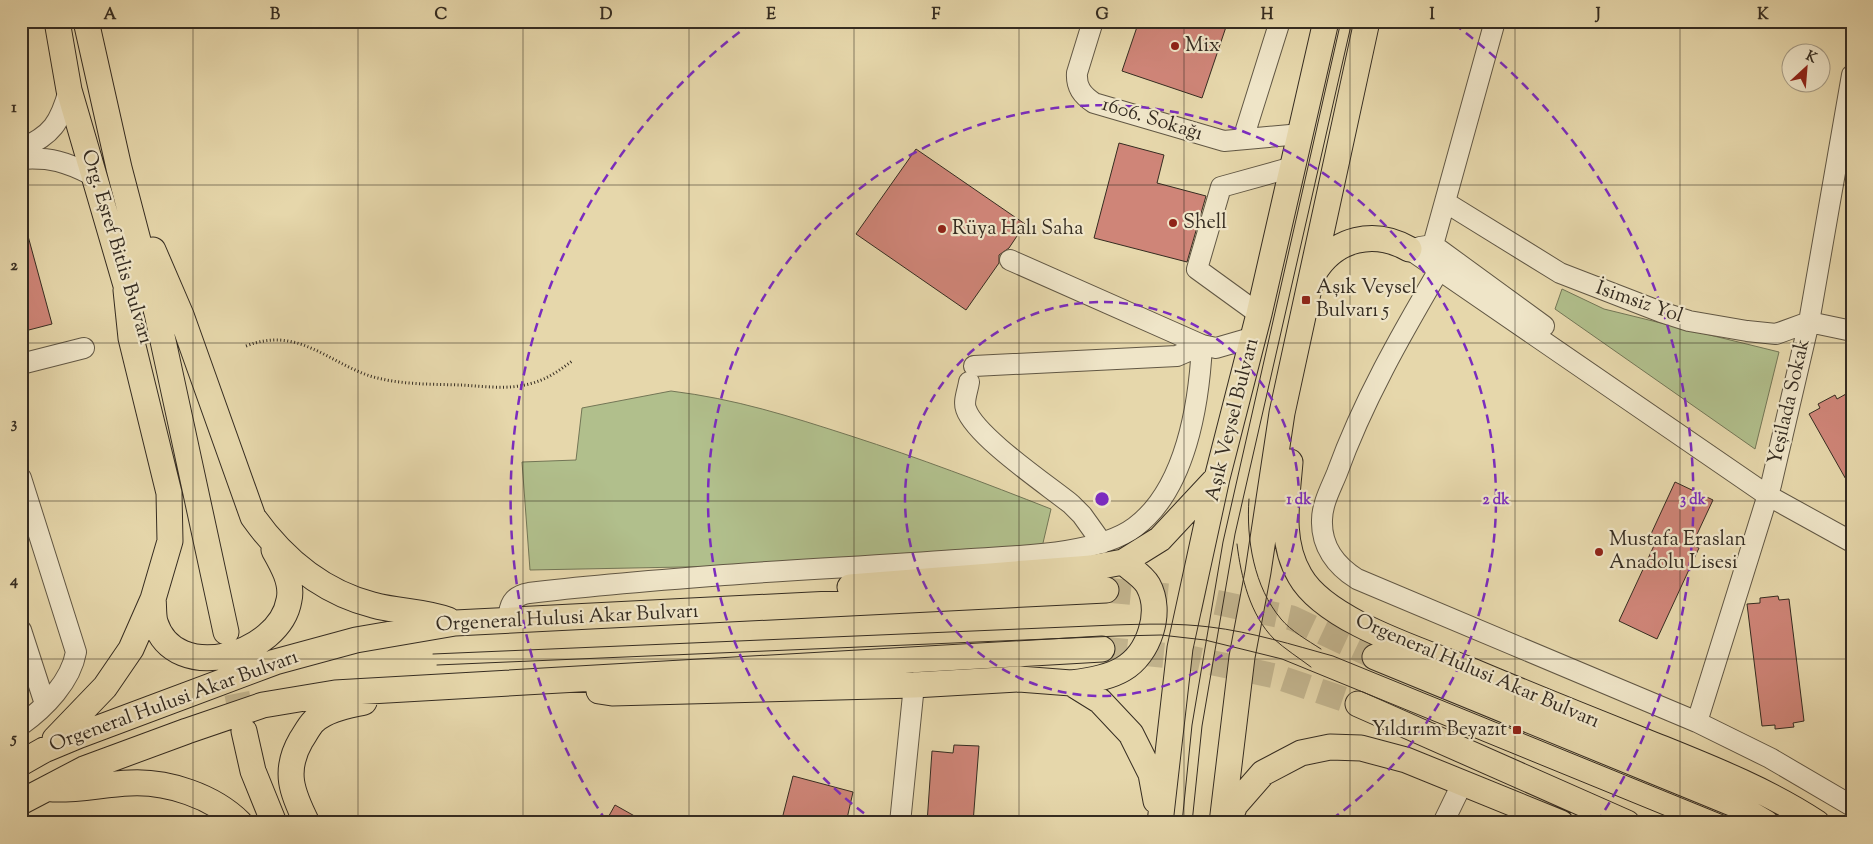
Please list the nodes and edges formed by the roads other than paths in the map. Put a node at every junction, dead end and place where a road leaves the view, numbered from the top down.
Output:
1 (56, 21) edge
2 (86, 21) edge
3 (1092, 21) edge
4 (1280, 21) edge
5 (1326, 21) edge
6 (1367, 21) edge
7 (1382, 21) edge
8 (1495, 21) edge
9 (1852, 75) edge
10 (69, 90) junction
11 (1301, 134) junction
12 (1243, 139) junction
13 (1847, 140) edge
14 (21, 149) edge
15 (1340, 149) junction
16 (21, 158) edge
17 (1294, 167) junction
18 (119, 168) junction
19 (92, 175) junction
20 (1445, 202) junction
21 (1433, 245) junction
22 (1409, 249) junction
23 (1010, 260) dead end
24 (1439, 270) junction
25 (1313, 275) junction
26 (126, 290) junction
27 (1808, 322) junction
28 (1256, 325) junction
29 (1852, 331) edge
30 (1202, 345) junction
31 (84, 348) dead end
32 (21, 364) edge
33 (1282, 413) junction
34 (191, 468) junction
35 (21, 478) edge
36 (1217, 478) junction
37 (1769, 490) junction
38 (28, 521) edge
39 (1852, 535) edge
40 (270, 542) junction
41 (1852, 542) edge
42 (1102, 543) junction
43 (1123, 562) junction
44 (1106, 590) tunnel mouth
45 (153, 599) junction
46 (515, 621) junction
47 (455, 622) junction
48 (21, 630) edge
49 (226, 632) tunnel mouth
50 (1102, 649) tunnel mouth
51 (1374, 657) tunnel mouth
52 (514, 681) junction
53 (1071, 683) junction
54 (914, 685) junction
55 (424, 688) junction
56 (45, 704) junction
57 (1358, 704) tunnel mouth
58 (1697, 722) junction
59 (21, 725) edge
60 (244, 731) tunnel mouth
61 (44, 750) junction
62 (21, 763) edge
63 (1462, 784) junction
64 (46, 789) junction
65 (21, 802) edge
66 (1852, 806) edge
67 (240, 823) edge
68 (274, 823) edge
69 (307, 823) edge
70 (900, 823) edge
71 (1159, 823) edge
72 (1222, 823) edge
73 (1228, 823) edge
74 (1443, 823) edge
75 (1561, 823) edge
76 (1627, 823) edge
77 (1766, 823) edge
78 (1818, 823) edge

1 - 10 main road, Org. Eşref Bitlis Bulvarı
2 - 18 main road, Org. Eşref Bitlis Bulvarı
3 - 12 street, 1606. Sokağı
4 - 12 street
5 - 11 main road, Aşık Veysel Bulvarı
6 - 15 main road
7 - 15 main road
8 - 20 street
9 - 13 street, Yeşilada Sokak
10 - 14 street
10 - 19 main road, Org. Eşref Bitlis Bulvarı
11 - 12 street, 1606. Sokağı
11 - 17 main road, Aşık Veysel Bulvarı
13 - 27 street, Yeşilada Sokak
15 - 25 main road
16 - 19 street
17 - 28 main road, Aşık Veysel Bulvarı
17 - 28 street
18 - 34 main road, Org. Eşref Bitlis Bulvarı
18 - 40 main road
19 - 26 main road, Org. Eşref Bitlis Bulvarı
20 - 21 street
20 - 27 street, İsimsiz Yol
21 - 22 street
21 - 37 street
22 - 24 street
22 - 25 main road
23 - 30 street
24 - 37 street
24 - 58 street
25 - 33 main road
26 - 34 main road, Org. Eşref Bitlis Bulvarı
26 - 45 main road
27 - 29 street
27 - 37 street, Yeşilada Sokak
28 - 30 street
28 - 36 main road, Aşık Veysel Bulvarı
30 - 42 street
30 - 42 street
31 - 32 street
33 - 72 main road
33 - 78 main road, Orgeneral Hulusi Akar Bulvarı
34 - 49 main road, Org. Eşref Bitlis Bulvarı
35 - 38 street
36 - 43 main road
36 - 71 main road, Aşık Veysel Bulvarı
37 - 39 street
37 - 41 street
37 - 58 street, Yeşilada Sokak
38 - 56 street
40 - 45 main road
40 - 47 main road
42 - 46 street
43 - 46 main road
43 - 53 main road
44 - 46 main road, Orgeneral Hulusi Akar Bulvarı
45 - 61 main road
46 - 47 main road, Orgeneral Hulusi Akar Bulvarı
47 - 61 main road, Orgeneral Hulusi Akar Bulvarı
48 - 56 street
50 - 52 main road, Orgeneral Hulusi Akar Bulvarı
51 - 77 main road, Orgeneral Hulusi Akar Bulvarı
52 - 54 main road
52 - 55 main road, Orgeneral Hulusi Akar Bulvarı
53 - 54 main road
53 - 71 main road
54 - 70 street
55 - 64 main road, Orgeneral Hulusi Akar Bulvarı
55 - 69 main road
56 - 59 street
57 - 76 main road
58 - 66 street
60 - 68 main road
61 - 62 main road, Orgeneral Hulusi Akar Bulvarı
63 - 73 main road
63 - 74 street
63 - 75 main road
64 - 65 main road, Orgeneral Hulusi Akar Bulvarı
64 - 67 main road

